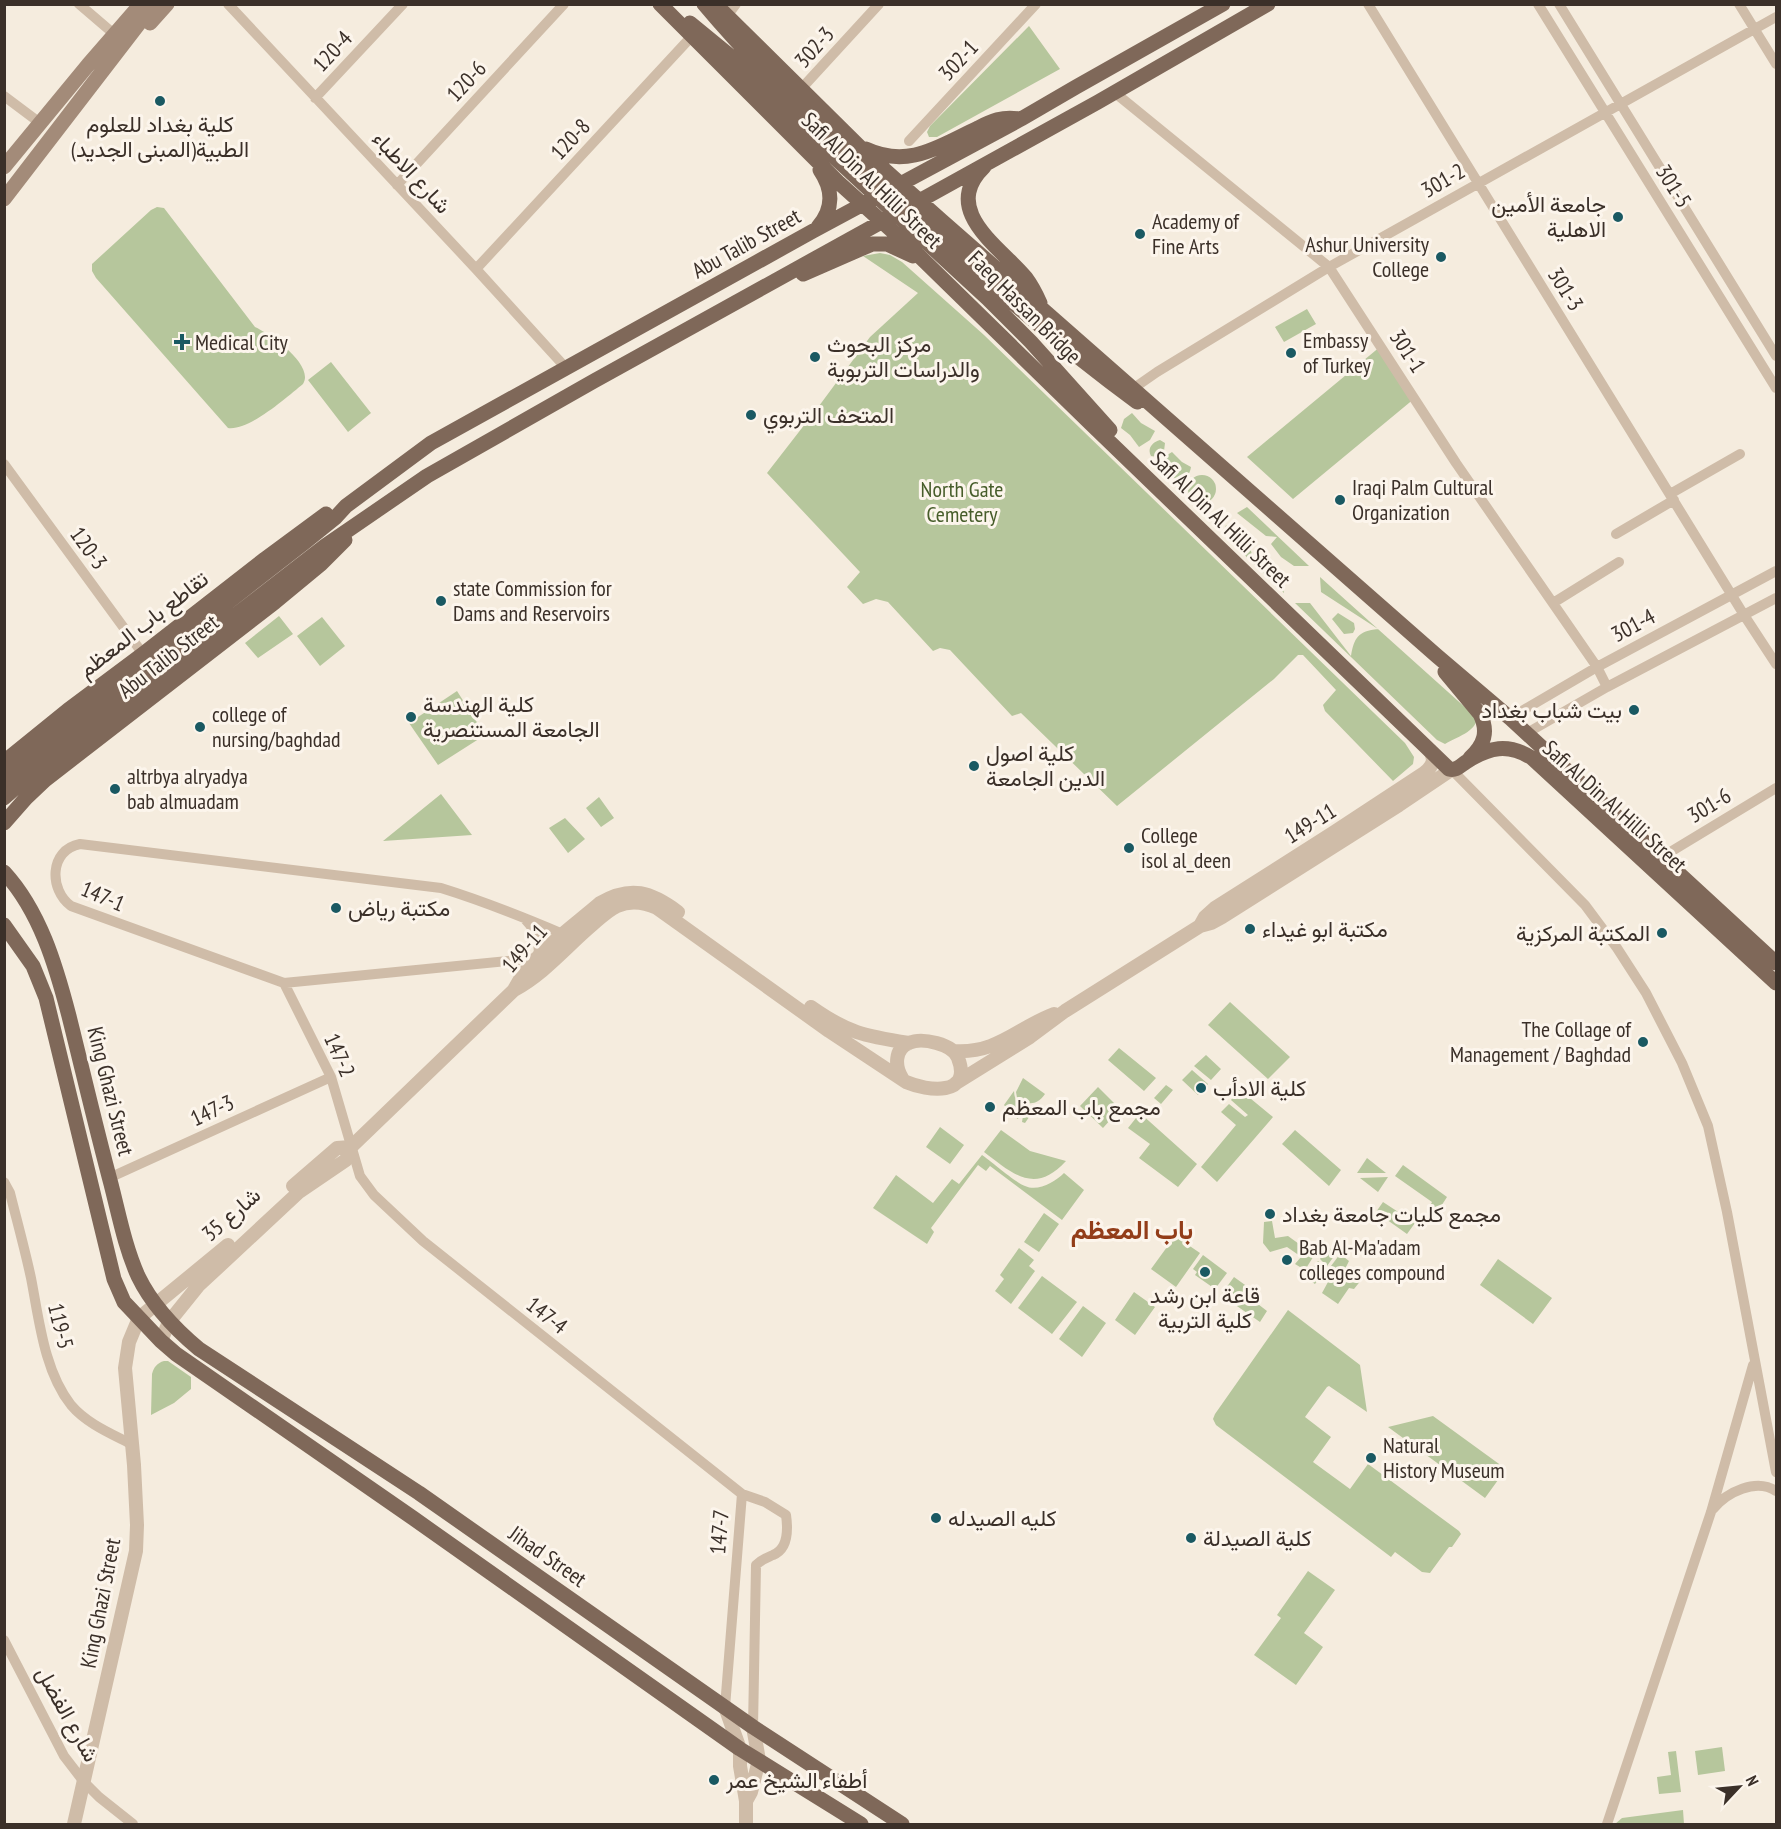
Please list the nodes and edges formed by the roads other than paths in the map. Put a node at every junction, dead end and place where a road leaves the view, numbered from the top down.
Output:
1 (79, 4) edge
2 (132, 4) edge
3 (141, 4) edge
4 (154, 4) edge
5 (167, 4) edge
6 (228, 4) edge
7 (403, 4) edge
8 (564, 4) edge
9 (660, 4) edge
10 (666, 4) edge
11 (879, 4) edge
12 (1036, 4) edge
13 (1223, 4) edge
14 (1268, 4) edge
15 (1368, 4) edge
16 (1538, 4) edge
17 (1559, 4) edge
18 (1739, 4) edge
19 (710, 7) edge
20 (731, 10) edge
21 (1776, 17) edge
22 (1755, 29) junction
23 (693, 31) junction
24 (114, 42) junction
25 (1776, 64) edge
26 (801, 89) junction
27 (1114, 92) junction
28 (4, 96) edge
29 (315, 98) junction
30 (1621, 104) junction
31 (1605, 113) junction
32 (1022, 119) junction
33 (40, 123) junction
34 (909, 141) dead end
35 (862, 148) junction
36 (808, 153) junction
37 (991, 160) junction
38 (4, 167) edge
39 (838, 182) junction
40 (1478, 183) junction
41 (901, 184) junction
42 (397, 185) junction
43 (4, 199) edge
44 (919, 200) junction
45 (1681, 201) junction
46 (862, 204) junction
47 (1666, 210) junction
48 (941, 220) junction
49 (881, 221) junction
50 (813, 231) junction
51 (910, 247) junction
52 (928, 265) junction
53 (1329, 267) junction
54 (476, 269) junction
55 (779, 279) junction
56 (1739, 295) junction
57 (1724, 304) junction
58 (1042, 308) junction
59 (1776, 356) edge
60 (566, 368) junction
61 (1134, 388) junction
62 (1776, 388) edge
63 (510, 400) junction
64 (523, 422) junction
65 (1191, 440) junction
66 (1740, 454) dead end
67 (4, 464) edge
68 (1153, 484) junction
69 (1672, 497) junction
70 (346, 506) junction
71 (359, 524) junction
72 (1616, 534) dead end
73 (310, 548) junction
74 (1619, 562) dead end
75 (1776, 571) edge
76 (1732, 595) junction
77 (1776, 598) edge
78 (1553, 603) junction
79 (1744, 615) junction
80 (143, 654) junction
81 (1437, 656) junction
82 (1776, 664) edge
83 (1597, 667) junction
84 (1607, 687) junction
85 (1510, 718) junction
86 (1527, 733) junction
87 (1430, 752) junction
88 (4, 762) edge
89 (1456, 768) junction
90 (4, 779) edge
91 (1776, 788) edge
92 (4, 798) edge
93 (20, 804) junction
94 (5, 807) edge
95 (4, 823) edge
96 (1662, 856) junction
97 (4, 872) edge
98 (524, 918) junction
99 (679, 918) junction
100 (4, 925) edge
101 (1200, 926) junction
102 (563, 934) junction
103 (538, 958) junction
104 (1776, 963) edge
105 (284, 983) junction
106 (1776, 983) edge
107 (514, 990) junction
108 (1065, 1011) junction
109 (909, 1043) junction
110 (954, 1051) junction
111 (331, 1077) junction
112 (902, 1078) junction
113 (956, 1083) junction
114 (351, 1147) junction
115 (109, 1178) junction
116 (307, 1180) junction
117 (4, 1182) edge
118 (155, 1305) junction
119 (139, 1318) junction
120 (169, 1322) junction
121 (160, 1341) junction
122 (1754, 1362) junction
123 (133, 1444) junction
124 (1776, 1472) edge
125 (1776, 1491) edge
126 (742, 1494) junction
127 (1711, 1512) junction
128 (4, 1640) edge
129 (725, 1707) junction
130 (753, 1728) junction
131 (740, 1749) junction
132 (759, 1760) junction
133 (84, 1782) junction
134 (746, 1801) junction
135 (74, 1824) edge
136 (133, 1824) edge
137 (746, 1824) edge
138 (861, 1824) edge
139 (902, 1824) edge
140 (1607, 1824) edge

1 - 24 street
2 - 24 main road
3 - 24 main road
4 - 24 main road
5 - 24 main road
6 - 29 street, شارع الاطباء
7 - 29 street, 120-4
8 - 42 street, 120-6
9 - 23 main road, Safi Al Din Al Hilli Street
10 - 23 main road, Faeq Hassan Bridge
11 - 26 street, 302-3
12 - 34 street, 302-1
13 - 32 main road, Abu Talib Street
14 - 27 main road, Abu Talib Street
15 - 40 street, 301-3
16 - 31 street, 301-5
17 - 30 street, 301-5
18 - 22 street
19 - 20 main road, Safi Al Din Al Hilli Street
19 - 65 main road, Faeq Hassan Bridge
20 - 26 main road, Safi Al Din Al Hilli Street
21 - 22 street, 301-2
22 - 25 street
22 - 30 street, 301-2
23 - 36 main road, Safi Al Din Al Hilli Street
23 - 54 street, 120-8
23 - 68 main road, Faeq Hassan Bridge
24 - 33 main road
24 - 43 main road
26 - 35 main road, Safi Al Din Al Hilli Street
27 - 37 main road, Abu Talib Street
27 - 53 street, 301-1
28 - 33 street
29 - 42 street, شارع الاطباء
30 - 31 street, 301-2
30 - 45 street, 301-5
31 - 40 street, 301-2
31 - 47 street, 301-5
32 - 35 main road
32 - 41 main road, Abu Talib Street
33 - 38 main road
35 - 39 main road
35 - 41 main road, Safi Al Din Al Hilli Street
36 - 39 main road, Safi Al Din Al Hilli Street
36 - 50 main road
37 - 44 main road, Abu Talib Street
37 - 58 main road
39 - 46 main road, Safi Al Din Al Hilli Street
40 - 53 street, 301-2
40 - 69 street, 301-3
41 - 44 main road, Safi Al Din Al Hilli Street
41 - 46 main road, Abu Talib Street
42 - 54 street, شارع الاطباء
44 - 48 main road, Safi Al Din Al Hilli Street
44 - 49 main road, Abu Talib Street
45 - 47 street
45 - 56 street, 301-5
46 - 49 main road, Safi Al Din Al Hilli Street
46 - 50 main road, Abu Talib Street
47 - 57 street, 301-5
48 - 51 main road
48 - 58 main road, Safi Al Din Al Hilli Street
49 - 51 main road, Safi Al Din Al Hilli Street
49 - 55 main road, Abu Talib Street
50 - 60 main road, Abu Talib Street
51 - 52 main road, Safi Al Din Al Hilli Street
52 - 55 main road
52 - 68 main road, Safi Al Din Al Hilli Street
53 - 61 street, 301-2
53 - 78 street, 301-1
54 - 60 street, شارع الاطباء
55 - 64 main road, Abu Talib Street
56 - 57 street
56 - 59 street, 301-5
57 - 62 street, 301-5
58 - 61 main road, Safi Al Din Al Hilli Street
60 - 63 main road, Abu Talib Street
61 - 65 main road, Safi Al Din Al Hilli Street
63 - 64 main road
63 - 70 main road, Abu Talib Street
64 - 71 main road, Abu Talib Street
65 - 81 main road, Safi Al Din Al Hilli Street
66 - 69 street
67 - 80 street, 120-3
68 - 87 main road, Safi Al Din Al Hilli Street
69 - 72 street
69 - 76 street, 301-3
70 - 73 main road, Abu Talib Street
70 - 80 main road, تقاطع باب المعظم
71 - 73 main road, Abu Talib Street
71 - 93 main road, Abu Talib Street
73 - 90 main road
73 - 92 main road
74 - 78 street
75 - 76 street, 301-4
76 - 79 street, 301-3
76 - 83 street, 301-4
77 - 79 street, 301-4
78 - 83 street, 301-1
79 - 82 street, 301-3
79 - 84 street, 301-4
80 - 88 main road, تقاطع باب المعظم
81 - 85 main road, Safi Al Din Al Hilli Street
81 - 89 main road
83 - 84 street, 301-1
83 - 85 street, 301-4
84 - 86 street, 301-4
85 - 86 main road, Safi Al Din Al Hilli Street
86 - 96 main road, Safi Al Din Al Hilli Street
87 - 89 main road, Safi Al Din Al Hilli Street
87 - 101 street, 149-11
89 - 101 street, 149-11
89 - 106 main road, Safi Al Din Al Hilli Street
89 - 122 street
91 - 96 street, 301-6
93 - 94 main road
93 - 95 main road, Abu Talib Street
96 - 104 main road, Safi Al Din Al Hilli Street
97 - 115 main road, King Ghazi Street
98 - 102 street, 147-1
98 - 103 street
98 - 105 street, 147-1
99 - 102 street, 149-11
99 - 107 street, 149-11
99 - 109 street, 149-11
99 - 112 street, 149-11
100 - 119 main road, King Ghazi Street
101 - 108 street, 149-11
102 - 103 street, 149-11
103 - 105 street, 147-1
103 - 107 street, 149-11
105 - 111 street, 147-2
107 - 114 street, شارع 35
108 - 110 street, 149-11
108 - 113 street, 149-11
109 - 110 street
109 - 112 street
110 - 113 street
111 - 114 street, 147-2
111 - 115 street, 147-3
112 - 113 street
114 - 116 street, شارع 35
114 - 126 street, 147-4
115 - 118 main road, King Ghazi Street
116 - 118 street, شارع 35
116 - 120 street, شارع 35
117 - 123 street, 119-5
118 - 119 street, شارع 35
118 - 120 main road, King Ghazi Street
119 - 121 main road, King Ghazi Street
119 - 123 street, King Ghazi Street
120 - 121 street, شارع 35
120 - 129 main road, Jihad Street
121 - 131 main road, Jihad Street
122 - 124 street
122 - 127 street
123 - 133 street, King Ghazi Street
125 - 127 street
126 - 129 street, 147-7
126 - 130 street, 147-7
127 - 140 street
128 - 133 street, شارع الفضل
129 - 130 main road, Jihad Street
129 - 131 street
130 - 132 street
130 - 139 main road, Jihad Street
131 - 132 main road, Jihad Street
131 - 134 street
132 - 134 street
132 - 138 main road, Jihad Street
133 - 135 street, King Ghazi Street
133 - 136 street, شارع الفضل
134 - 137 street

